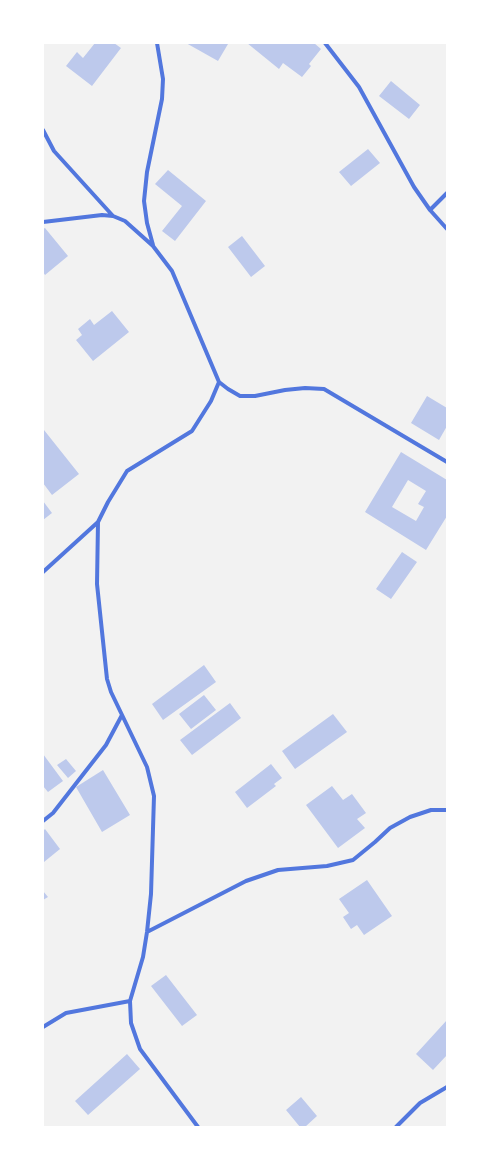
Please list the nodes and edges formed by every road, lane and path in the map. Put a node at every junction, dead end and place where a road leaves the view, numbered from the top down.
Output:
1 (157, 43) edge
2 (324, 43) edge
3 (43, 130) edge
4 (447, 193) edge
5 (430, 210) junction
6 (113, 216) junction
7 (43, 222) edge
8 (447, 229) edge
9 (153, 246) junction
10 (219, 382) junction
11 (447, 462) edge
12 (98, 522) junction
13 (43, 572) edge
14 (122, 715) junction
15 (447, 810) edge
16 (43, 822) edge
17 (147, 932) junction
18 (130, 1001) junction
19 (43, 1027) edge
20 (447, 1087) edge
21 (198, 1127) edge
22 (396, 1127) edge

1 - 9 street
2 - 5 street
3 - 6 street
4 - 5 street
5 - 8 street
6 - 7 street
6 - 9 street
9 - 10 street
10 - 11 street
10 - 12 street
12 - 13 street
12 - 14 street
14 - 16 street
14 - 17 street
15 - 17 street
17 - 18 street
18 - 19 street
18 - 21 street
20 - 22 street

